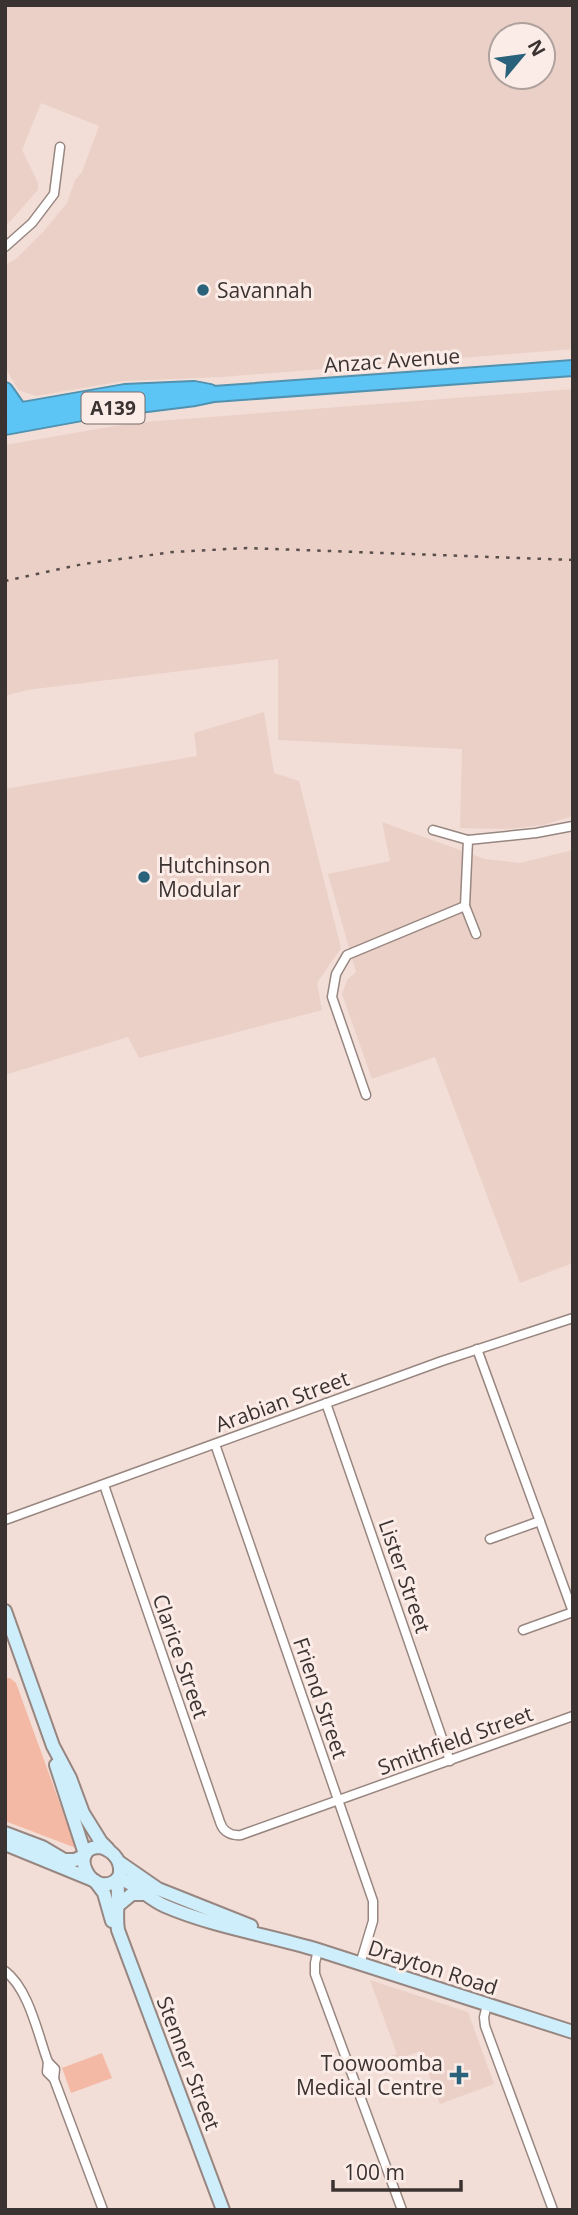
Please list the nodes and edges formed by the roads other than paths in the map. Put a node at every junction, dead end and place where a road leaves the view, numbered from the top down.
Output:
1 (60, 147) dead end
2 (6, 245) edge
3 (573, 368) edge
4 (5, 390) edge
5 (9, 417) edge
6 (573, 826) edge
7 (433, 830) dead end
8 (468, 840) junction
9 (465, 906) junction
10 (476, 934) dead end
11 (366, 1094) dead end
12 (572, 1320) edge
13 (477, 1349) junction
14 (326, 1404) junction
15 (215, 1444) junction
16 (104, 1485) junction
17 (5, 1520) edge
18 (540, 1521) junction
19 (490, 1539) dead end
20 (5, 1611) edge
21 (573, 1612) edge
22 (523, 1630) dead end
23 (11, 1643) edge
24 (573, 1716) edge
25 (53, 1746) junction
26 (450, 1760) junction
27 (338, 1801) junction
28 (5, 1833) edge
29 (230, 1834) joint
30 (5, 1844) edge
31 (108, 1849) junction
32 (85, 1855) junction
33 (119, 1862) junction
34 (118, 1878) junction
35 (94, 1880) junction
36 (146, 1894) junction
37 (116, 1907) junction
38 (118, 1930) junction
39 (281, 1939) junction
40 (318, 1950) junction
41 (359, 1964) junction
42 (5, 1971) edge
43 (487, 2005) junction
44 (573, 2032) edge
45 (103, 2210) edge
46 (223, 2210) edge
47 (402, 2210) edge
48 (553, 2210) edge

1 - 2 street
3 - 5 highway, Anzac Avenue / A139
4 - 5 highway
6 - 8 street
7 - 8 street
8 - 9 street
9 - 10 street
9 - 11 street
12 - 13 street, Arabian Street
13 - 14 street, Arabian Street
13 - 18 street
14 - 15 street, Arabian Street
14 - 26 street, Lister Street
15 - 16 street, Arabian Street
15 - 27 street, Friend Street
16 - 17 street, Arabian Street
16 - 29 street, Clarice Street
18 - 19 street
18 - 21 street
20 - 23 main road
21 - 22 street
23 - 25 main road
24 - 26 street, Smithfield Street
25 - 31 main road
25 - 32 main road
26 - 27 street, Smithfield Street
27 - 29 street, Smithfield Street
27 - 41 street, Friend Street
28 - 32 main road
30 - 35 main road
31 - 32 main road
31 - 33 main road
32 - 35 main road
33 - 34 main road
33 - 39 main road, Drayton Road
34 - 35 main road
34 - 36 main road, Drayton Road
34 - 37 main road, Stenner Street
35 - 38 main road, Stenner Street
36 - 37 main road
36 - 39 main road, Drayton Road
37 - 38 main road, Stenner Street
38 - 46 main road, Stenner Street
39 - 40 main road, Drayton Road
40 - 41 main road, Drayton Road
40 - 47 street
41 - 43 main road, Drayton Road
42 - 45 street
43 - 44 main road, Drayton Road
43 - 48 street

